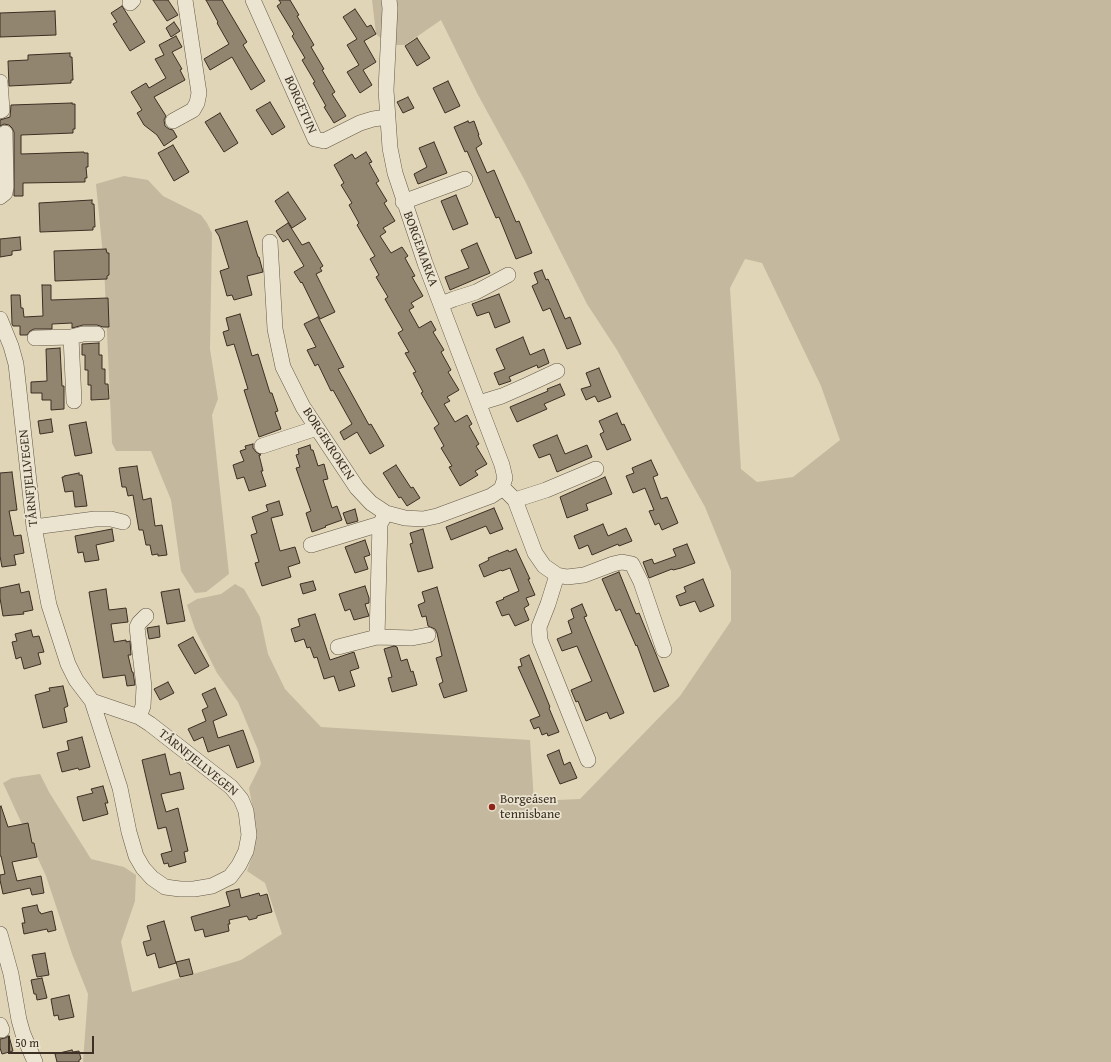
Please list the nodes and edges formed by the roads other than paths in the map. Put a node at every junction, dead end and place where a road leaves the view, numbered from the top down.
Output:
1 (185, 0) edge
2 (253, 0) edge
3 (389, 0) edge
4 (0, 82) edge
5 (0, 112) edge
6 (387, 118) junction
7 (173, 121) dead end
8 (5, 133) dead end
9 (465, 179) dead end
10 (0, 197) edge
11 (403, 202) junction
12 (270, 242) dead end
13 (508, 275) dead end
14 (441, 304) junction
15 (0, 319) edge
16 (97, 334) dead end
17 (71, 336) junction
18 (35, 338) dead end
19 (557, 371) dead end
20 (74, 401) dead end
21 (479, 403) junction
22 (317, 428) junction
23 (262, 446) dead end
24 (596, 469) dead end
25 (502, 488) junction
26 (515, 500) junction
27 (383, 518) junction
28 (123, 522) dead end
29 (34, 527) junction
30 (311, 545) dead end
31 (557, 575) junction
32 (146, 616) dead end
33 (428, 635) dead end
34 (377, 637) junction
35 (338, 647) dead end
36 (664, 650) dead end
37 (92, 701) junction
38 (139, 717) junction
39 (588, 760) dead end
40 (0, 934) edge
41 (35, 1062) edge

1 - 7 street
2 - 6 street, BORGETUN
3 - 6 street, BORGEMARKA
4 - 5 street
6 - 11 street, BORGEMARKA
8 - 10 street
9 - 11 street
11 - 14 street, BORGEMARKA
12 - 22 street, BORGEKROKEN
13 - 14 street
14 - 21 street, BORGEMARKA
15 - 29 street, TÅRNFJELLVEGEN
16 - 17 street
17 - 18 street
17 - 20 street
19 - 21 street
21 - 25 street, BORGEMARKA
22 - 23 street
22 - 27 street, BORGEKROKEN
24 - 26 street
25 - 26 street
25 - 27 street, BORGEKROKEN
26 - 31 street
27 - 30 street
27 - 34 street
28 - 29 street
29 - 37 street, TÅRNFJELLVEGEN
31 - 36 street
31 - 39 street
32 - 38 street
33 - 34 street
34 - 35 street
37 - 38 street, TÅRNFJELLVEGEN
37 - 38 street, TÅRNFJELLVEGEN
40 - 41 street

